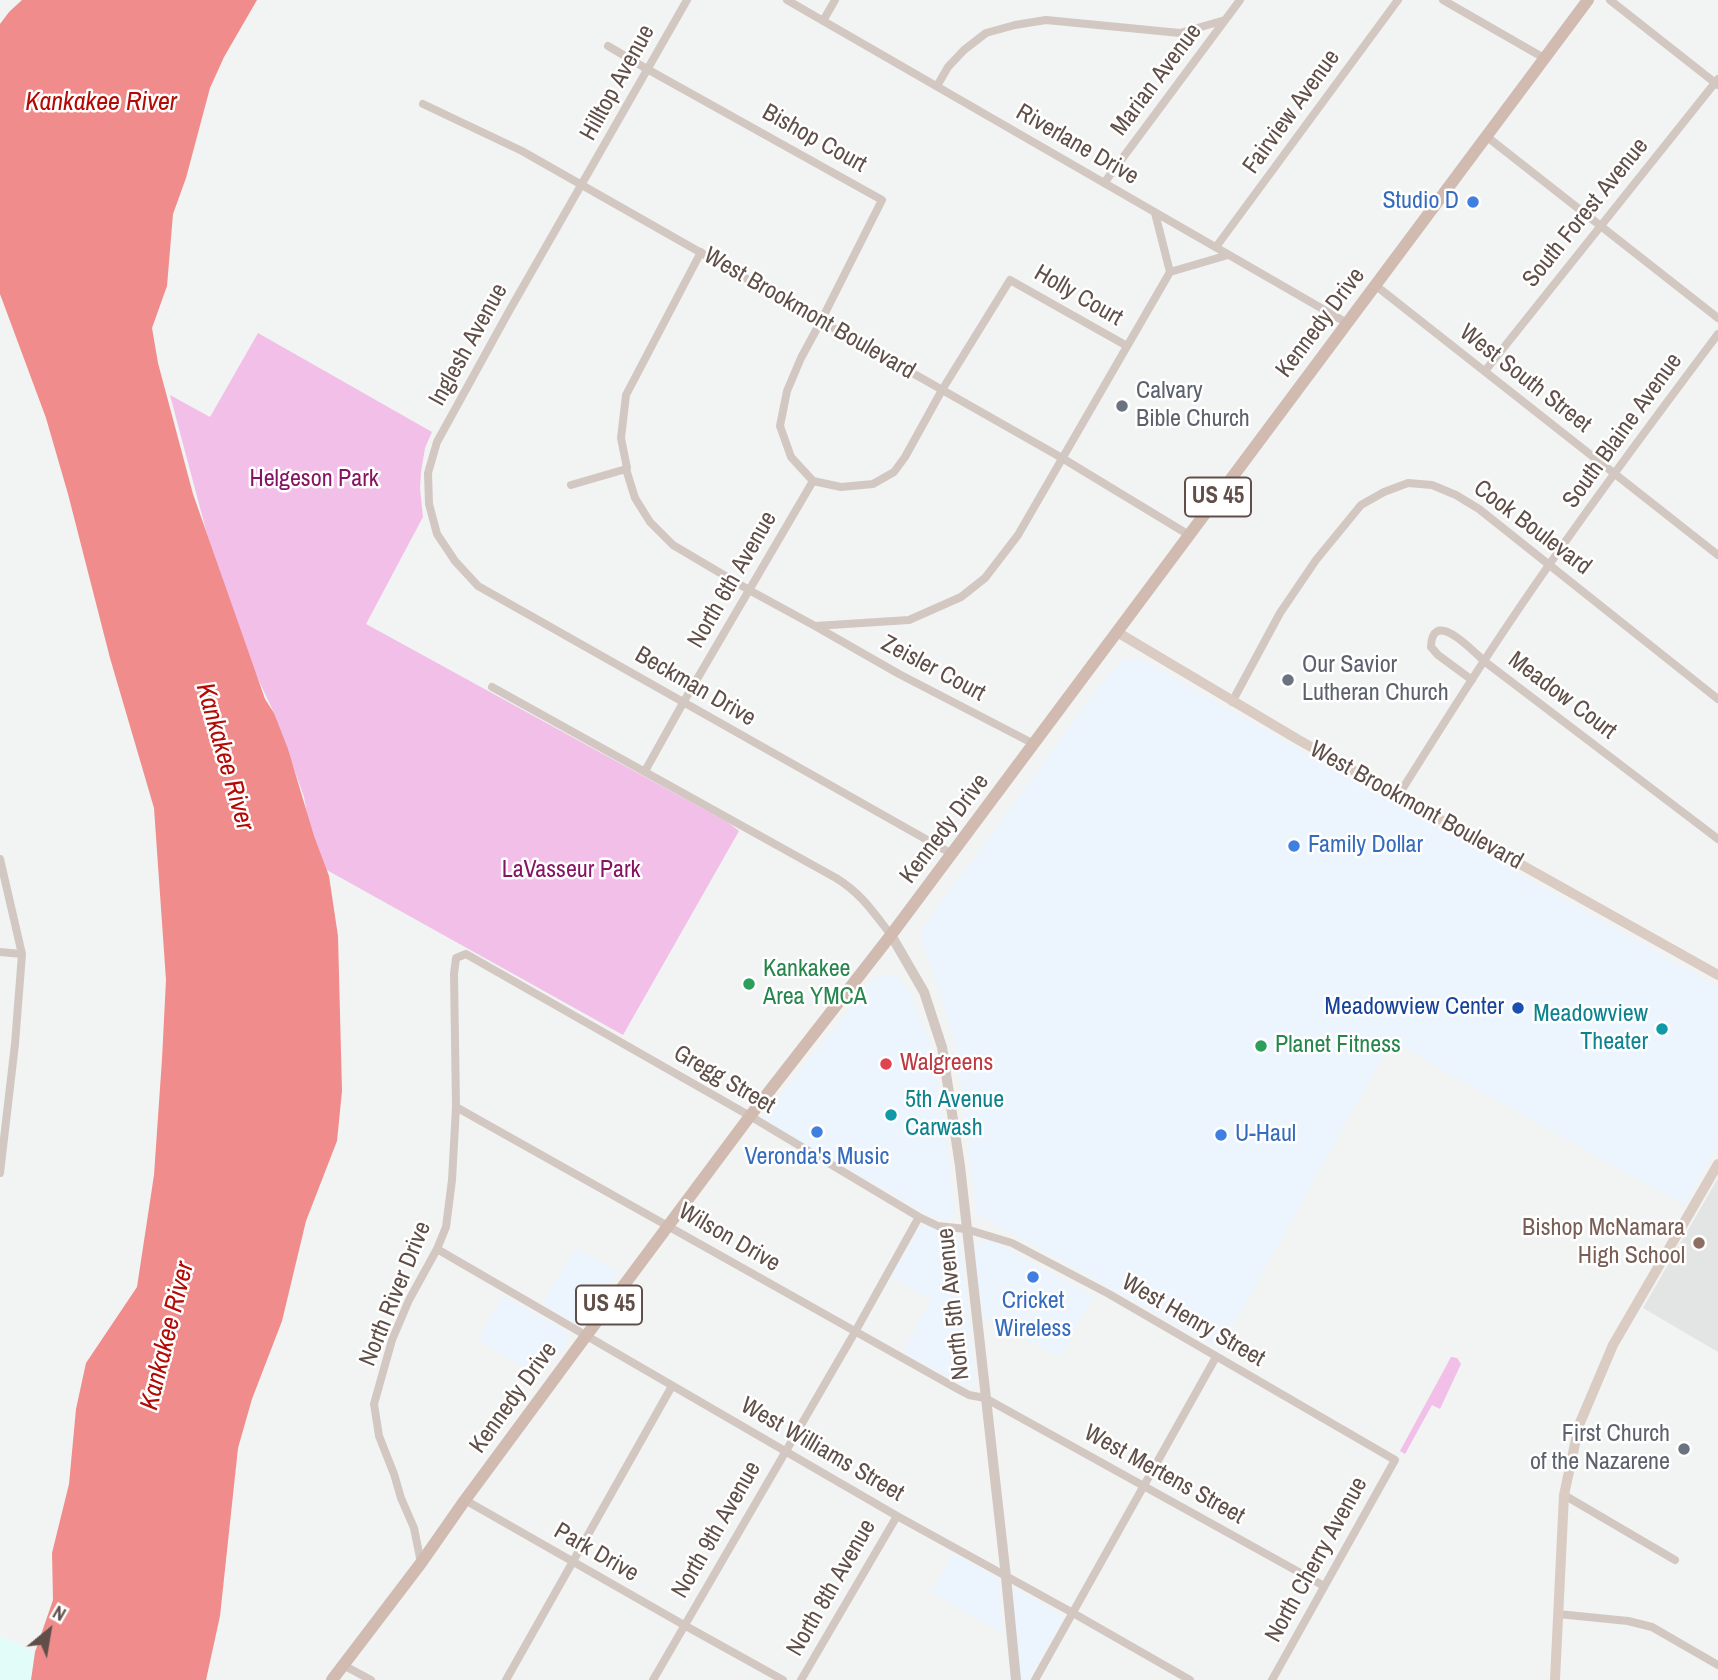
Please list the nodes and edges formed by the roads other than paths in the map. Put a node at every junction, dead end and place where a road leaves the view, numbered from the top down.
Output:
1 (687, 0) edge
2 (787, 0) edge
3 (835, 0) edge
4 (1240, 0) edge
5 (1398, 0) edge
6 (1443, 0) edge
7 (1588, 0) edge
8 (1610, 0) edge
9 (1225, 20) junction
10 (823, 21) junction
11 (608, 46) dead end
12 (1544, 58) junction
13 (647, 69) junction
14 (1717, 82) edge
15 (937, 86) junction
16 (423, 104) dead end
17 (1486, 135) junction
18 (1104, 183) junction
19 (582, 185) junction
20 (1155, 212) junction
21 (1601, 226) junction
22 (1216, 247) junction
23 (701, 252) junction
24 (1228, 255) junction
25 (1171, 272) junction
26 (1375, 285) junction
27 (1718, 318) edge
28 (821, 321) junction
29 (1347, 323) junction
30 (1718, 334) edge
31 (1127, 346) junction
32 (1485, 371) junction
33 (942, 390) junction
34 (1062, 458) junction
35 (626, 469) junction
36 (1613, 474) junction
37 (813, 481) junction
38 (571, 485) dead end
39 (437, 534) joint
40 (1189, 535) junction
41 (1718, 555) edge
42 (1549, 564) junction
43 (749, 590) junction
44 (815, 626) junction
45 (1117, 632) junction
46 (1484, 661) junction
47 (1472, 680) junction
48 (492, 687) dead end
49 (1718, 699) edge
50 (1232, 702) junction
51 (683, 703) junction
52 (1034, 744) junction
53 (645, 771) junction
54 (1398, 796) junction
55 (1718, 839) edge
56 (952, 854) junction
57 (0, 859) edge
58 (891, 935) junction
59 (0, 952) edge
60 (22, 954) junction
61 (466, 954) joint
62 (1718, 975) edge
63 (456, 1107) junction
64 (750, 1116) junction
65 (3, 1130) edge
66 (1718, 1164) edge
67 (0, 1173) edge
68 (919, 1217) junction
69 (669, 1226) junction
70 (966, 1229) junction
71 (437, 1249) junction
72 (855, 1332) junction
73 (586, 1336) junction
74 (1216, 1357) junction
75 (672, 1386) junction
76 (985, 1398) junction
77 (784, 1450) junction
78 (1395, 1460) joint
79 (1144, 1486) junction
80 (1564, 1495) junction
81 (464, 1500) junction
82 (897, 1516) junction
83 (1675, 1560) dead end
84 (573, 1562) junction
85 (421, 1563) junction
86 (1006, 1577) junction
87 (1324, 1586) junction
88 (1073, 1613) junction
89 (1558, 1614) junction
90 (684, 1625) junction
91 (343, 1665) junction
92 (1718, 1665) edge
93 (332, 1680) edge
94 (371, 1680) edge
95 (506, 1680) edge
96 (653, 1680) edge
97 (783, 1680) edge
98 (801, 1680) edge
99 (1016, 1680) edge
100 (1035, 1680) edge
101 (1190, 1680) edge
102 (1272, 1680) edge
103 (1555, 1680) edge

1 - 13 street, Hilltop Avenue
2 - 10 street, Riverlane Drive
3 - 10 street
4 - 9 street, Marian Avenue
5 - 22 street, Fairview Avenue
6 - 12 street
7 - 12 main road, Kennedy Drive / US 45
8 - 14 street
9 - 15 street
9 - 18 street, Marian Avenue
10 - 15 street, Riverlane Drive
11 - 13 street, Bishop Court
12 - 17 main road, Kennedy Drive / US 45
13 - 19 street, Hilltop Avenue
13 - 28 street, Bishop Court
14 - 21 street, South Forest Avenue
15 - 18 street, Riverlane Drive
16 - 19 street, West Brookmont Boulevard
17 - 21 street
17 - 26 main road, Kennedy Drive / US 45
18 - 20 street, Riverlane Drive
19 - 23 street, West Brookmont Boulevard
19 - 39 street, Inglesh Avenue
20 - 22 street, Riverlane Drive
20 - 25 street
21 - 27 street
21 - 32 street, South Forest Avenue
22 - 24 street, Riverlane Drive
23 - 28 street, West Brookmont Boulevard
23 - 35 street, Zeisler Court
24 - 25 street
24 - 29 street, Riverlane Drive
25 - 31 street
26 - 29 main road, Kennedy Drive / US 45
26 - 32 street, West South Street
28 - 33 street, West Brookmont Boulevard
28 - 37 street
29 - 40 main road, Kennedy Drive / US 45
30 - 36 street, South Blaine Avenue
31 - 33 street, Holly Court
31 - 34 street
32 - 36 street, West South Street
33 - 34 street, West Brookmont Boulevard
33 - 37 street
34 - 40 street, West Brookmont Boulevard
34 - 44 street
35 - 38 street
35 - 43 street, Zeisler Court
36 - 41 street, West South Street
36 - 42 street, South Blaine Avenue
37 - 43 street, North 6th Avenue
39 - 51 street, Beckman Drive
40 - 45 main road, Kennedy Drive / US 45
42 - 46 street, South Blaine Avenue
42 - 49 street, Cook Boulevard
42 - 50 street, Cook Boulevard
43 - 44 street, Zeisler Court
43 - 51 street, North 6th Avenue
44 - 52 street, Zeisler Court
45 - 50 main road, West Brookmont Boulevard
45 - 52 main road, Kennedy Drive / US 45
46 - 47 street, South Blaine Avenue
46 - 47 street, Meadow Court
46 - 55 street, Meadow Court
47 - 54 street, South Blaine Avenue
48 - 53 street
50 - 54 main road, West Brookmont Boulevard
51 - 53 street, North 6th Avenue
51 - 56 street, Beckman Drive
52 - 56 main road, Kennedy Drive / US 45
53 - 58 street
54 - 62 main road, West Brookmont Boulevard
56 - 58 main road, Kennedy Drive / US 45
57 - 60 street
58 - 64 main road, Kennedy Drive / US 45
58 - 70 street, North 5th Avenue
59 - 60 street
60 - 65 street
61 - 63 street, North River Drive
61 - 64 street, Gregg Street
63 - 69 street, Wilson Drive
63 - 71 street, North River Drive
64 - 68 street, Gregg Street
64 - 69 main road, Kennedy Drive / US 45
65 - 67 street
66 - 80 main road
68 - 70 street, Gregg Street
68 - 72 street, North 9th Avenue
69 - 72 street, Wilson Drive
69 - 73 main road, Kennedy Drive / US 45
70 - 74 street, West Henry Street
70 - 76 street, North 5th Avenue
71 - 73 street, West Williams Street
71 - 85 street, North River Drive
72 - 76 street, Wilson Drive
72 - 77 street, North 9th Avenue
73 - 75 street, West Williams Street
73 - 81 main road, Kennedy Drive / US 45
74 - 78 street, West Henry Street
74 - 79 street
75 - 77 street, West Williams Street
75 - 84 street
76 - 79 street, West Mertens Street
76 - 86 street, North 5th Avenue
77 - 82 street, West Williams Street
77 - 90 street, North 9th Avenue
78 - 87 street, North Cherry Avenue
79 - 87 street, West Mertens Street
79 - 88 street
80 - 83 street
80 - 89 main road
81 - 84 street, Park Drive
81 - 85 main road, Kennedy Drive / US 45
82 - 86 street, West Williams Street
82 - 98 street, North 8th Avenue
84 - 90 street, Park Drive
84 - 95 street
85 - 91 main road, Kennedy Drive / US 45
86 - 88 street, West Williams Street
86 - 99 street, North 5th Avenue
87 - 102 street, North Cherry Avenue
88 - 100 street
88 - 101 street, West Williams Street
89 - 92 street
89 - 103 main road
90 - 96 street, North 9th Avenue
90 - 97 street, Park Drive
91 - 93 main road, Kennedy Drive / US 45
91 - 94 street

